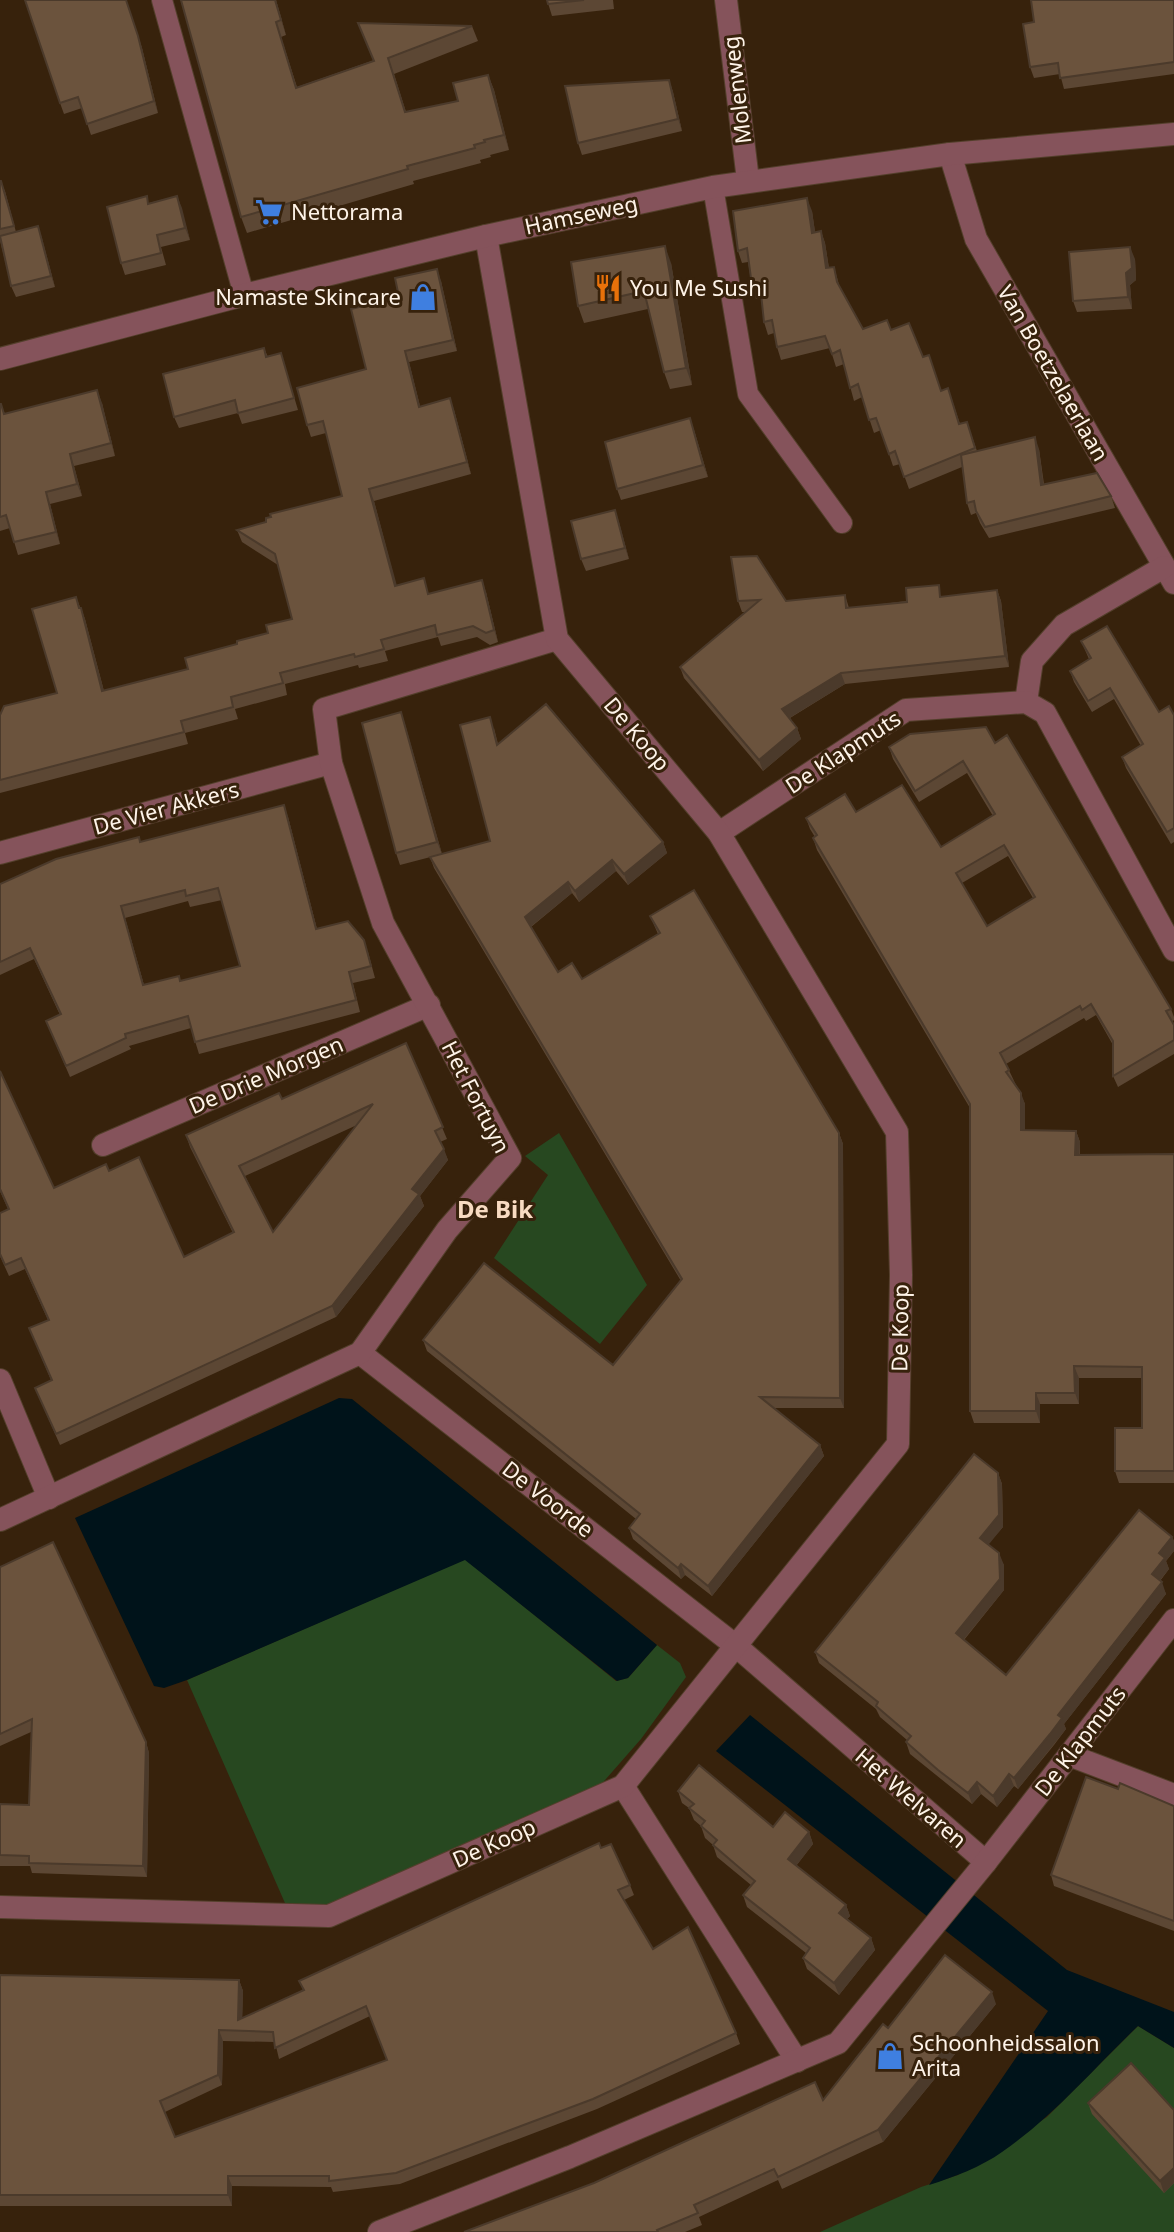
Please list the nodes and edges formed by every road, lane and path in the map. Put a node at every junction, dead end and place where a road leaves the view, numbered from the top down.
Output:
1 (162, 0) edge
2 (726, 0) edge
3 (1174, 134) edge
4 (950, 154) junction
5 (748, 180) junction
6 (713, 187) junction
7 (486, 236) junction
8 (244, 295) junction
9 (0, 359) edge
10 (842, 523) dead end
11 (1169, 575) edge
12 (557, 639) junction
13 (1026, 702) junction
14 (331, 763) junction
15 (719, 833) junction
16 (0, 853) edge
17 (1174, 950) edge
18 (429, 1005) junction
19 (103, 1145) dead end
20 (360, 1353) junction
21 (0, 1380) edge
22 (49, 1498) junction
23 (0, 1520) edge
24 (1174, 1620) edge
25 (736, 1646) junction
26 (1069, 1755) junction
27 (623, 1786) junction
28 (1174, 1795) edge
29 (986, 1862) junction
30 (0, 1907) edge
31 (797, 2061) junction
32 (379, 2232) edge

1 - 8 lane
2 - 5 street, Molenweg
3 - 4 street, Hamseweg
4 - 5 street, Hamseweg
4 - 11 street, Van Boetzelaerlaan
5 - 6 street, Hamseweg
6 - 7 street, Hamseweg
6 - 10 lane
7 - 8 street, Hamseweg
7 - 12 street, De Koop
8 - 9 street, Hamseweg
11 - 13 street
12 - 14 street, Het Fortuyn
12 - 15 street, De Koop
13 - 15 street, De Klapmuts
13 - 17 street
14 - 16 street, De Vier Akkers
14 - 18 street, Het Fortuyn
15 - 25 street, De Koop
18 - 19 street, De Drie Morgen
18 - 20 street, Het Fortuyn
20 - 22 street, Het Fortuyn
20 - 25 street, De Voorde
21 - 22 street
22 - 23 street, Het Fortuyn
24 - 26 street, De Klapmuts
25 - 27 street, De Koop
25 - 29 street, Het Welvaren
26 - 28 street
26 - 29 street, De Klapmuts
27 - 30 street, De Koop
27 - 31 street
29 - 31 street, Het Welvaren
31 - 32 street, Het Welvaren

